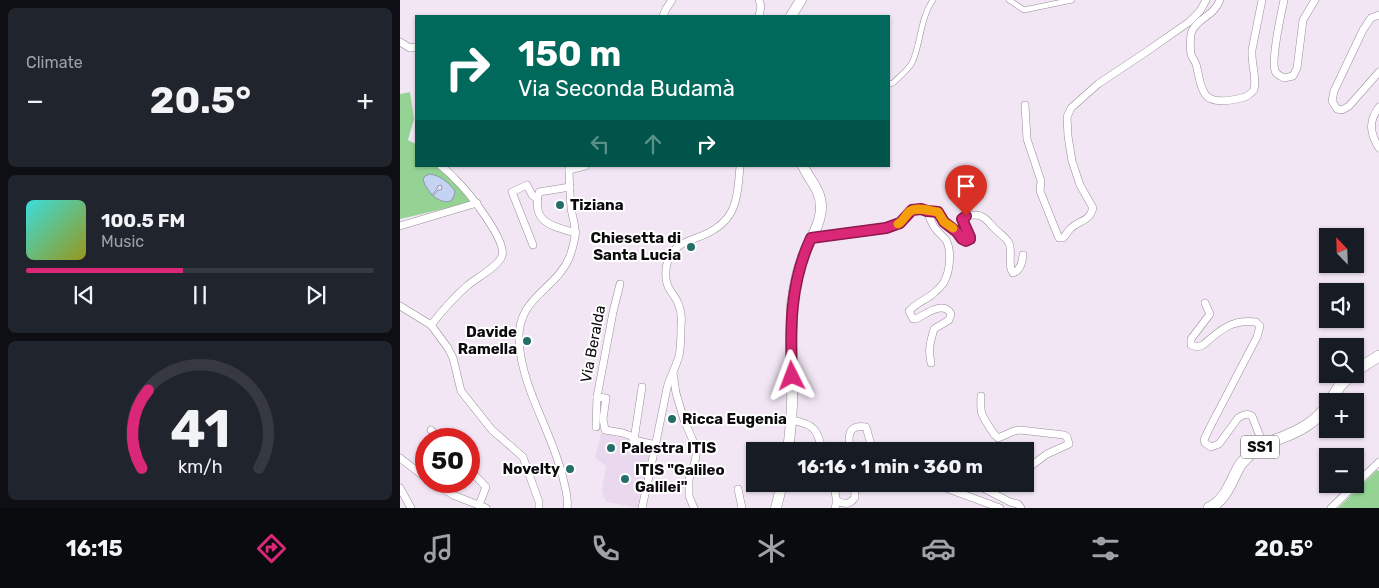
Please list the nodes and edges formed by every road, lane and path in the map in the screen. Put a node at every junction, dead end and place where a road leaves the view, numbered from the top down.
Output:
1 (672, 0) edge
2 (759, 0) edge
3 (801, 0) edge
4 (933, 0) edge
5 (1009, 0) edge
6 (1072, 0) edge
7 (1206, 0) edge
8 (1220, 0) edge
9 (1262, 0) edge
10 (1284, 0) edge
11 (1315, 0) edge
12 (663, 15) edge
13 (759, 15) edge
14 (792, 15) edge
15 (1379, 15) edge
16 (400, 42) edge
17 (415, 47) edge
18 (1379, 72) edge
19 (890, 84) edge
20 (1025, 105) dead end
21 (1379, 107) edge
22 (1379, 148) edge
23 (442, 167) edge
24 (740, 167) edge
25 (804, 167) edge
26 (569, 168) edge
27 (570, 187) junction
28 (537, 199) junction
29 (477, 203) junction
30 (927, 211) junction
31 (400, 226) edge
32 (576, 233) junction
33 (811, 238) junction
34 (533, 245) dead end
35 (1023, 254) dead end
36 (620, 284) dead end
37 (1205, 303) dead end
38 (400, 306) edge
39 (431, 325) junction
40 (1379, 356) edge
41 (932, 364) dead end
42 (1364, 365) edge
43 (673, 373) junction
44 (1344, 383) edge
45 (642, 388) dead end
46 (1336, 393) edge
47 (981, 396) dead end
48 (597, 397) junction
49 (1319, 416) edge
50 (792, 420) junction
51 (596, 428) dead end
52 (634, 440) junction
53 (789, 442) edge
54 (819, 442) edge
55 (849, 442) edge
56 (870, 442) edge
57 (1263, 444) junction
58 (656, 445) junction
59 (400, 458) edge
60 (1379, 462) edge
61 (1034, 464) edge
62 (415, 470) edge
63 (480, 481) edge
64 (400, 488) edge
65 (738, 489) dead end
66 (780, 492) edge
67 (855, 492) edge
68 (957, 492) edge
69 (989, 492) edge
70 (450, 493) edge
71 (836, 504) edge
72 (852, 505) edge
73 (483, 507) edge
74 (411, 508) edge
75 (539, 508) edge
76 (567, 508) edge
77 (642, 508) edge
78 (694, 508) edge
79 (742, 508) edge
80 (776, 508) edge
81 (1000, 508) edge
82 (1020, 508) edge
83 (1209, 508) edge
84 (1331, 508) edge

1 - 12 street
2 - 13 street
3 - 14 main road
4 - 19 street
5 - 6 street
7 - 20 street
8 - 9 street
10 - 11 street
15 - 18 street
16 - 17 street
21 - 22 street
23 - 29 street
24 - 43 street
25 - 33 main road
26 - 27 street
27 - 28 street
27 - 32 street
28 - 32 street
28 - 34 street
29 - 31 street
29 - 39 street
30 - 33 street
30 - 35 street
30 - 41 street
32 - 76 street
33 - 50 main road
36 - 48 street, Via Beralda
37 - 57 street
38 - 39 street
39 - 75 street
40 - 42 main road
43 - 58 street
43 - 78 street
44 - 46 main road
45 - 52 street
47 - 61 street
48 - 51 street
48 - 52 street, Via Beralda
49 - 57 main road, SS1
50 - 53 main road
50 - 54 street
52 - 58 street, Via Beralda
55 - 56 street
57 - 83 main road, SS1
58 - 77 street
59 - 62 street
60 - 84 street
63 - 73 street
64 - 74 street
65 - 79 street
66 - 80 main road
67 - 72 street
68 - 81 street
69 - 82 street
70 - 73 street
71 - 72 street

